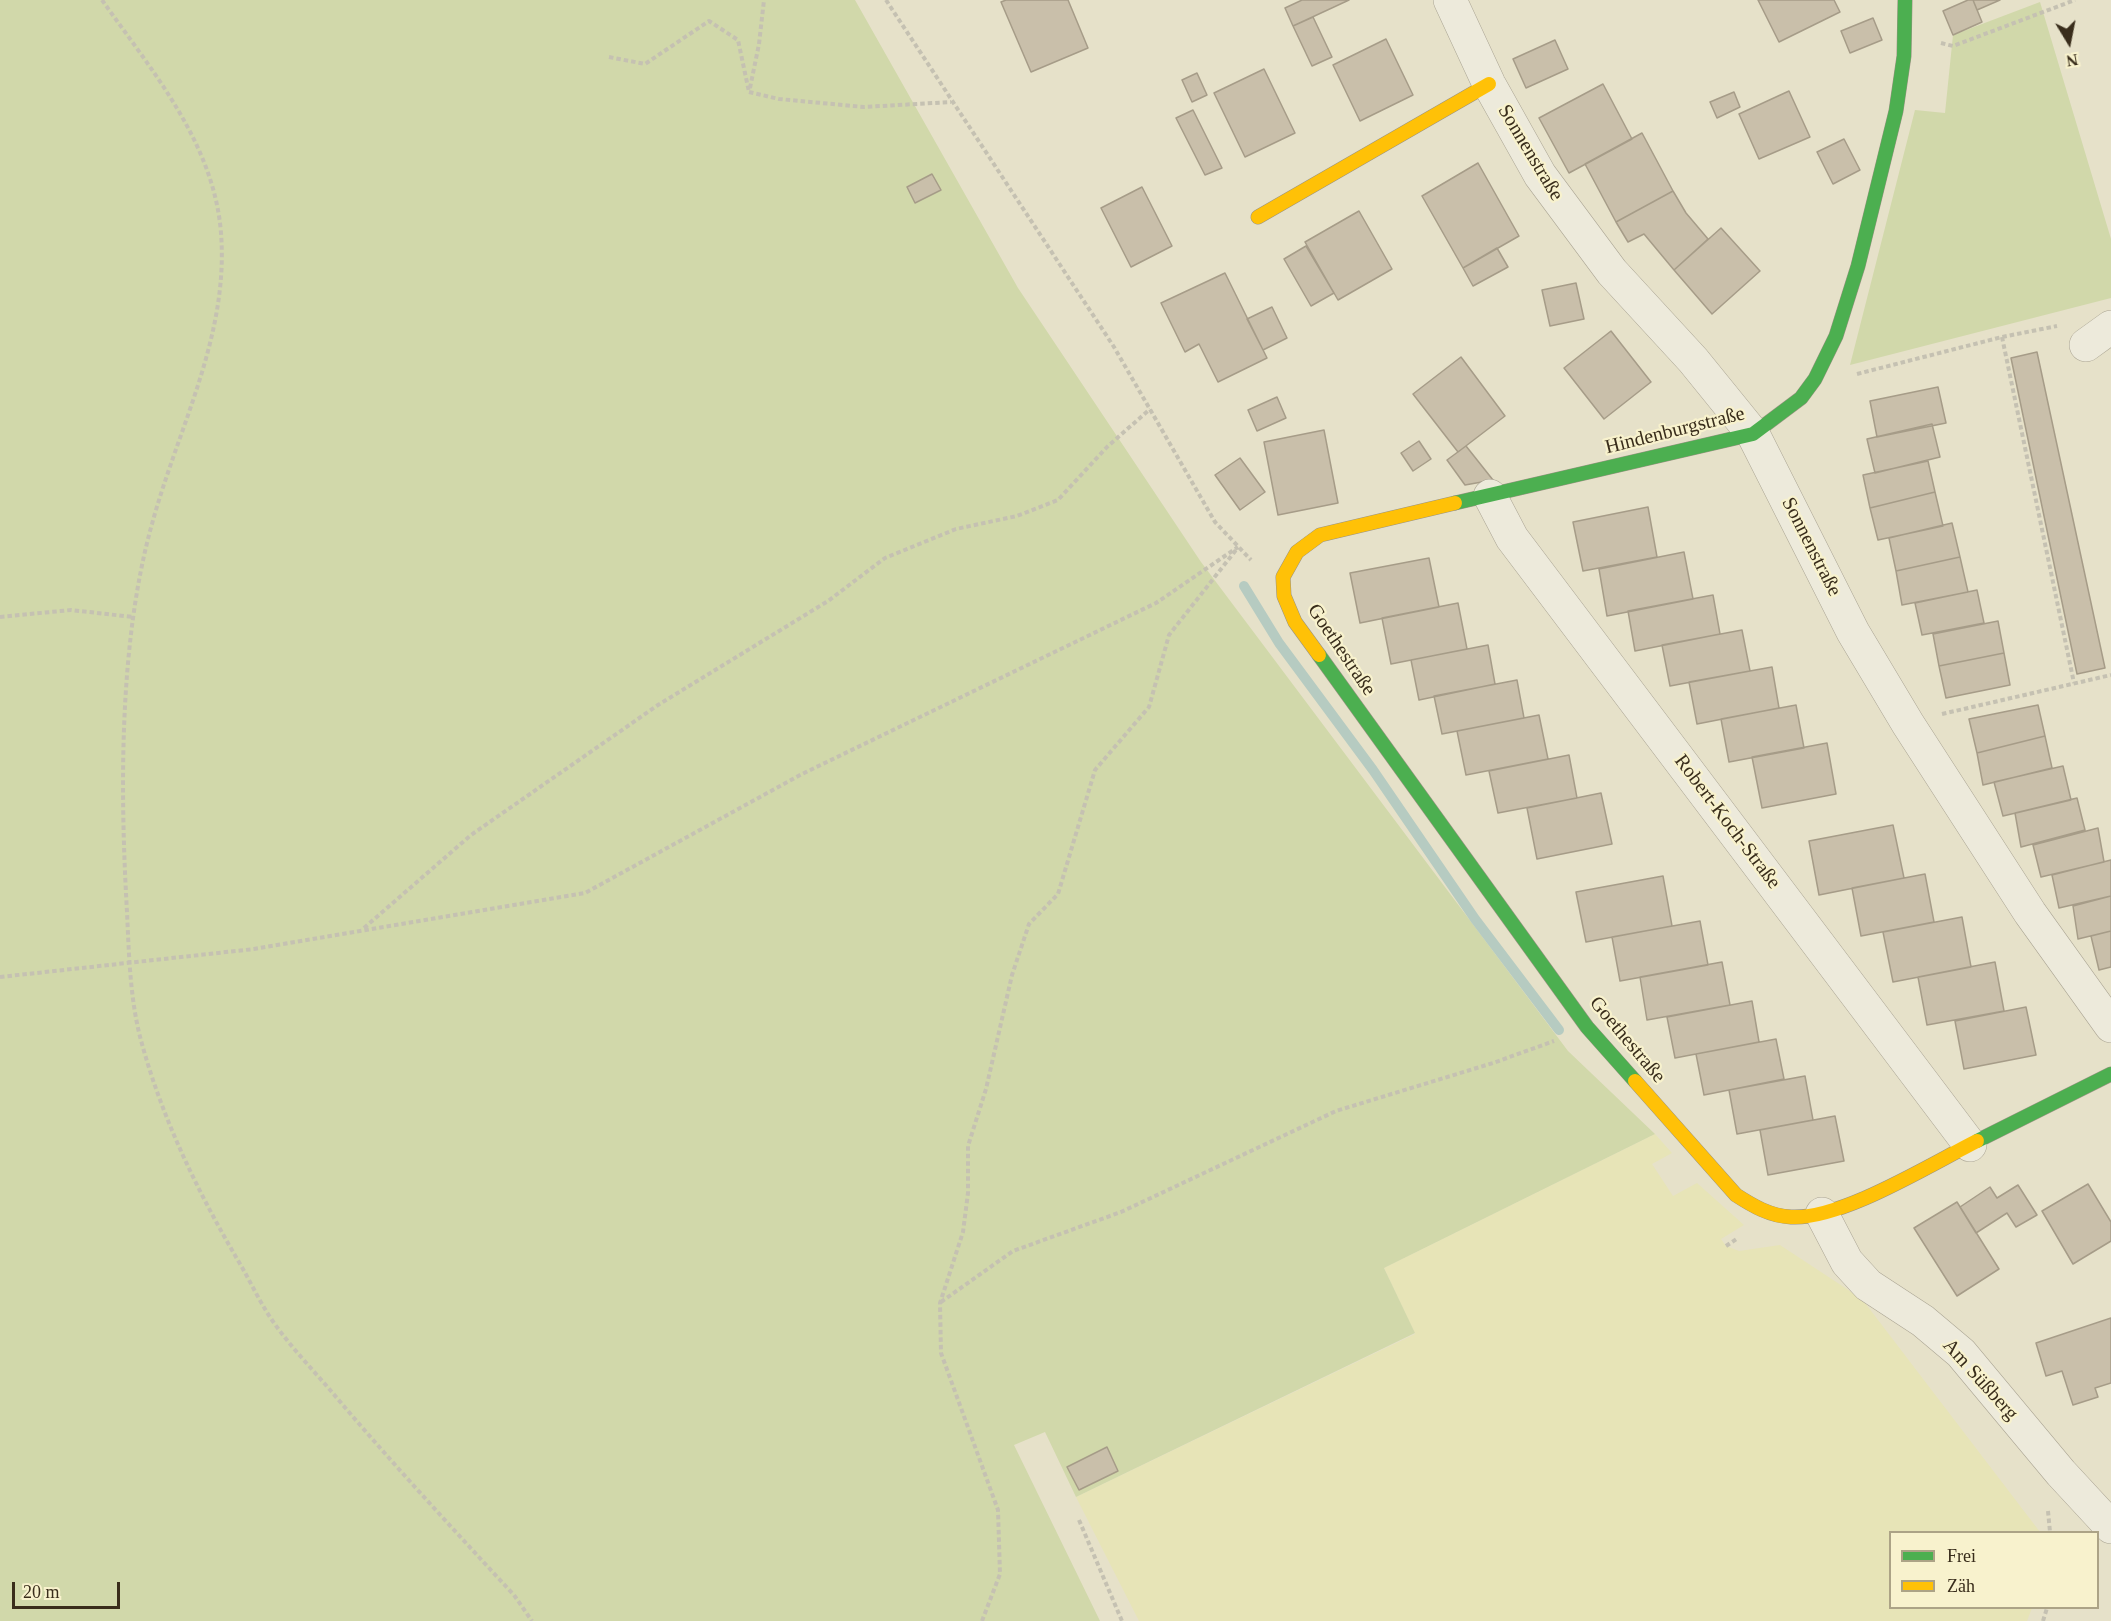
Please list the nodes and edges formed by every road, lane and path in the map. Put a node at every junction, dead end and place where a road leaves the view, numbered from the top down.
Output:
1 (102, 0) edge
2 (764, 0) edge
3 (886, 0) edge
4 (1450, 0) edge
5 (1905, 0) edge
6 (2075, 0) edge
7 (1907, 35) junction
8 (609, 57) dead end
9 (1489, 84) junction
10 (750, 92) junction
11 (952, 102) junction
12 (1258, 217) dead end
13 (2101, 334) edge
14 (2002, 337) junction
15 (1818, 372) junction
16 (1150, 409) junction
17 (1753, 434) junction
18 (1490, 496) junction
19 (1238, 547) junction
20 (1291, 559) joint
21 (1282, 594) junction
22 (0, 617) edge
23 (133, 617) junction
24 (2111, 675) edge
25 (2074, 683) junction
26 (1947, 712) dead end
27 (363, 929) junction
28 (130, 964) junction
29 (0, 977) edge
30 (2111, 1026) edge
31 (1558, 1039) dead end
32 (2111, 1074) edge
33 (1970, 1145) junction
34 (1822, 1214) junction
35 (940, 1303) junction
36 (1079, 1520) dead end
37 (2111, 1527) edge
38 (532, 1621) edge
39 (981, 1621) edge
40 (1122, 1621) edge

1 - 23 path
2 - 10 path
3 - 11 path
4 - 9 street, Sonnenstraße
5 - 7 street, Hindenburgstraße
6 - 7 path
7 - 15 street, Hindenburgstraße
8 - 10 path
9 - 12 street, Sonnenstraße
9 - 17 street, Sonnenstraße
10 - 11 path
11 - 16 path
13 - 14 path
14 - 15 path
14 - 25 path
15 - 17 street, Hindenburgstraße
16 - 19 path
16 - 27 path
17 - 18 street, Hindenburgstraße
17 - 30 street, Sonnenstraße
18 - 20 street, Hindenburgstraße
18 - 33 street, Robert-Koch-Straße
19 - 21 path
19 - 27 path
19 - 35 path
20 - 21 street, Goethestraße
21 - 34 street, Goethestraße
22 - 23 path
23 - 28 path
24 - 25 path
25 - 26 path
27 - 28 path
28 - 29 path
28 - 38 path
31 - 35 path
32 - 33 street, Goethestraße
33 - 34 street, Goethestraße
34 - 37 street, Am Süßberg
35 - 39 path
36 - 40 path

